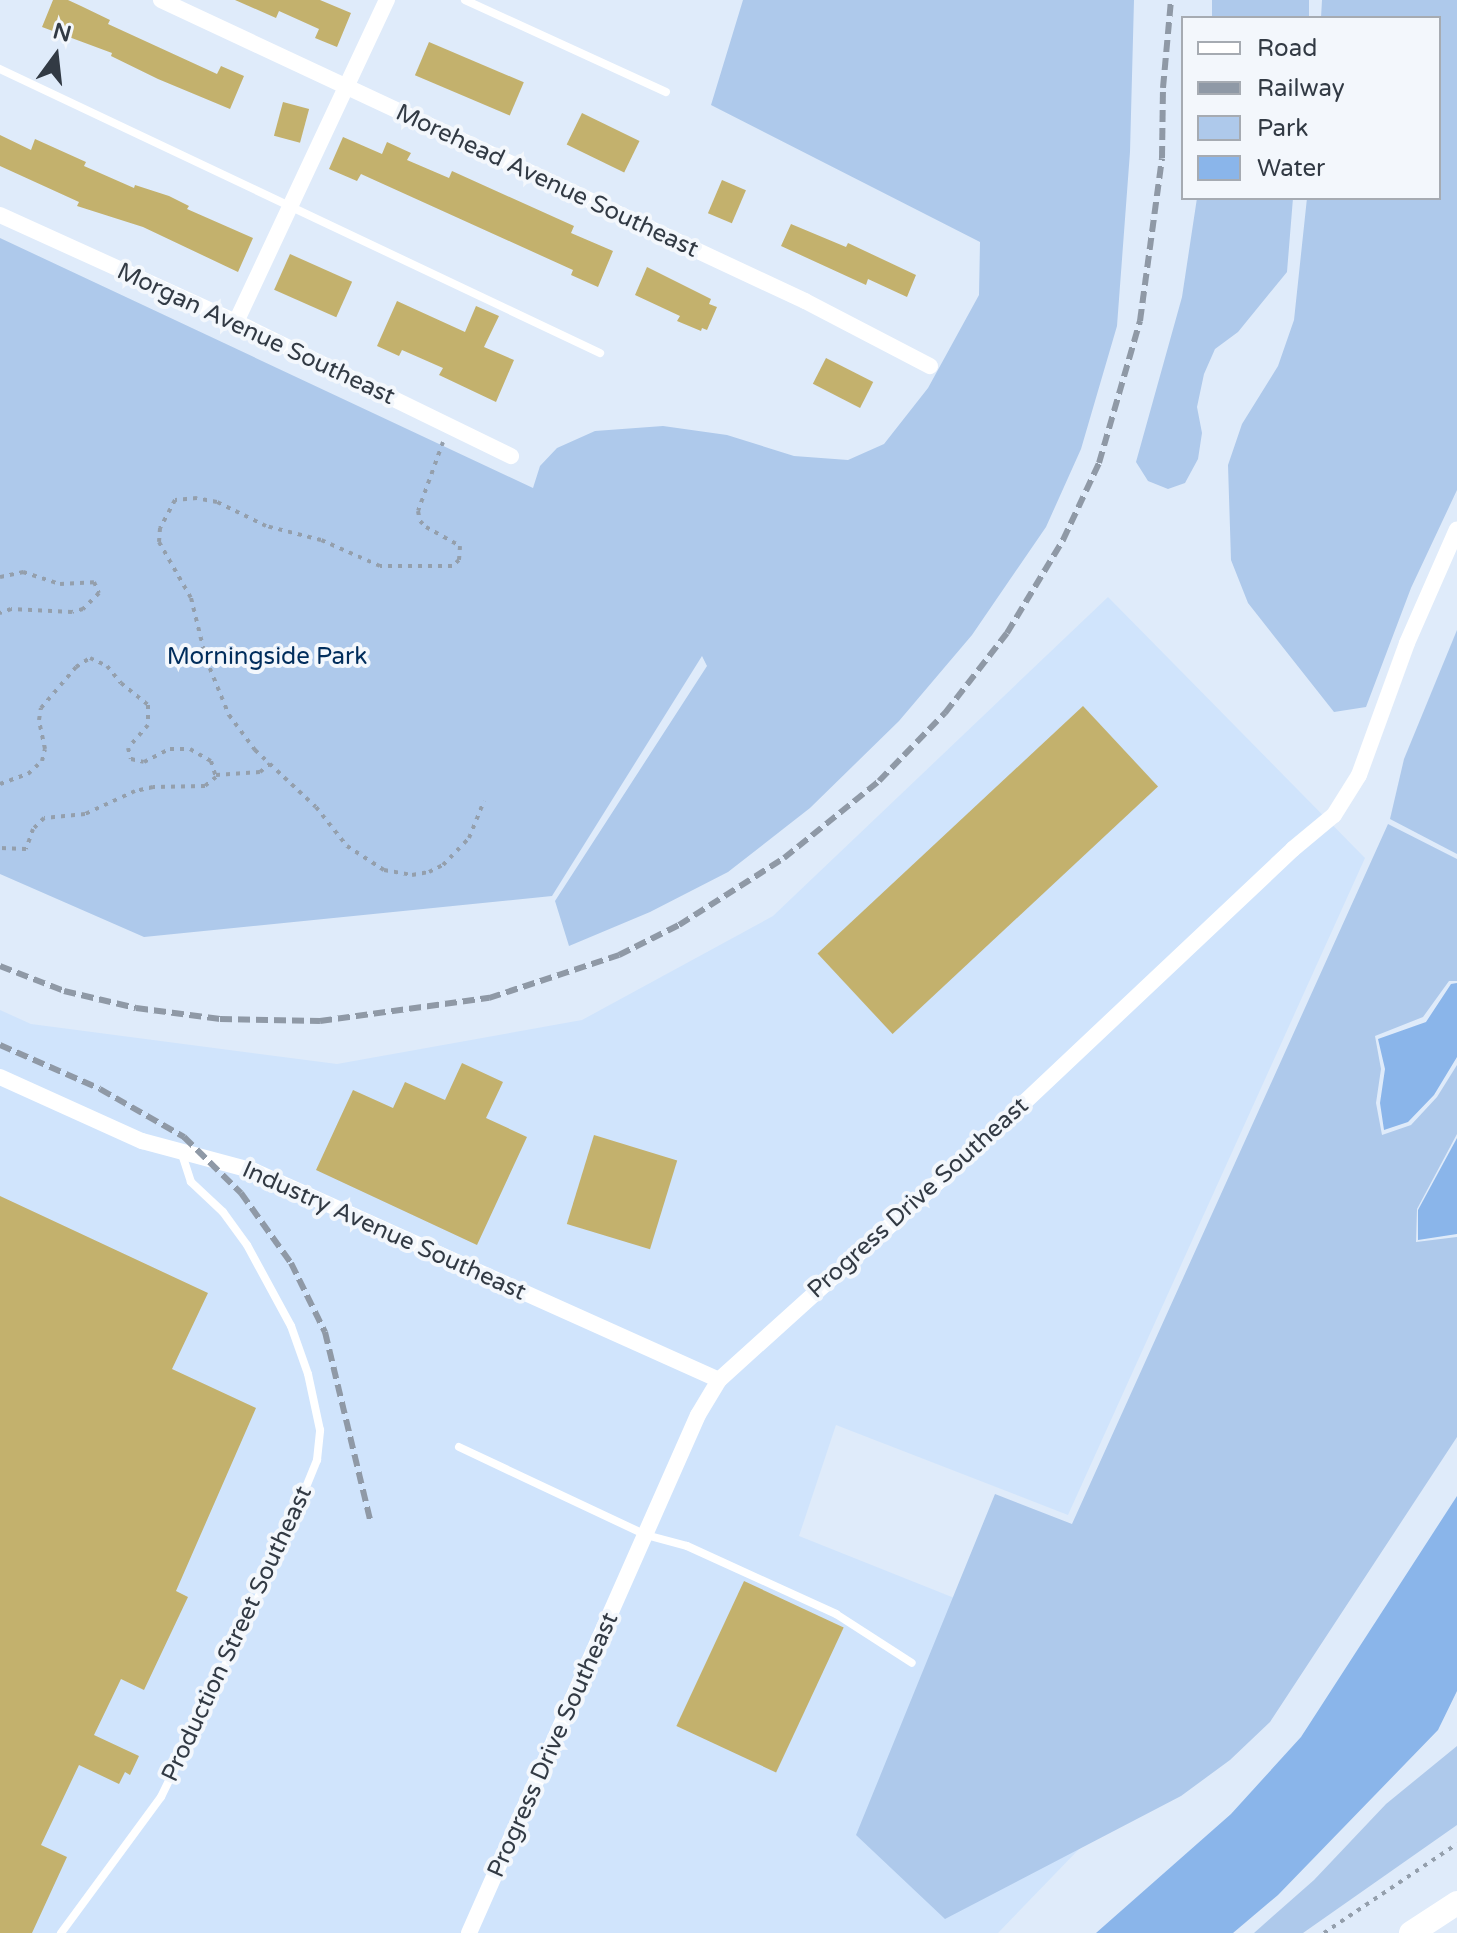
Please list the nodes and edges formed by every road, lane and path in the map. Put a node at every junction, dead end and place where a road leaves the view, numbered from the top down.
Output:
1 (161, 0) edge
2 (387, 0) edge
3 (465, 0) edge
4 (0, 69) edge
5 (346, 87) junction
6 (666, 92) dead end
7 (291, 206) junction
8 (0, 215) edge
9 (236, 322) junction
10 (600, 353) dead end
11 (930, 366) dead end
12 (450, 426) junction
13 (511, 456) dead end
14 (1457, 529) edge
15 (0, 577) edge
16 (0, 613) edge
17 (270, 764) junction
18 (216, 775) junction
19 (0, 784) edge
20 (484, 801) dead end
21 (0, 848) edge
22 (0, 1077) edge
23 (181, 1151) junction
24 (719, 1380) junction
25 (459, 1447) dead end
26 (646, 1535) junction
27 (912, 1663) dead end
28 (1457, 1844) edge
29 (1457, 1903) edge
30 (61, 1933) edge
31 (469, 1933) edge
32 (1324, 1933) edge
33 (1411, 1933) edge

1 - 5 street, Morehead Avenue Southeast
2 - 5 street
3 - 6 lane
4 - 7 lane
5 - 7 street
5 - 11 street, Morehead Avenue Southeast
7 - 9 street
7 - 10 lane
8 - 9 street, Morgan Avenue Southeast
9 - 12 street, Morgan Avenue Southeast
12 - 13 street, Morgan Avenue Southeast
12 - 17 path
14 - 24 street, Progress Drive Southeast
15 - 16 path
17 - 18 path
17 - 20 path
18 - 19 path
18 - 21 path
22 - 23 street, Industry Avenue Southeast
23 - 24 street, Industry Avenue Southeast
23 - 30 lane, Production Street Southeast
24 - 26 street, Progress Drive Southeast
25 - 26 lane
26 - 27 lane
26 - 31 street, Progress Drive Southeast
28 - 32 path
29 - 33 main road

